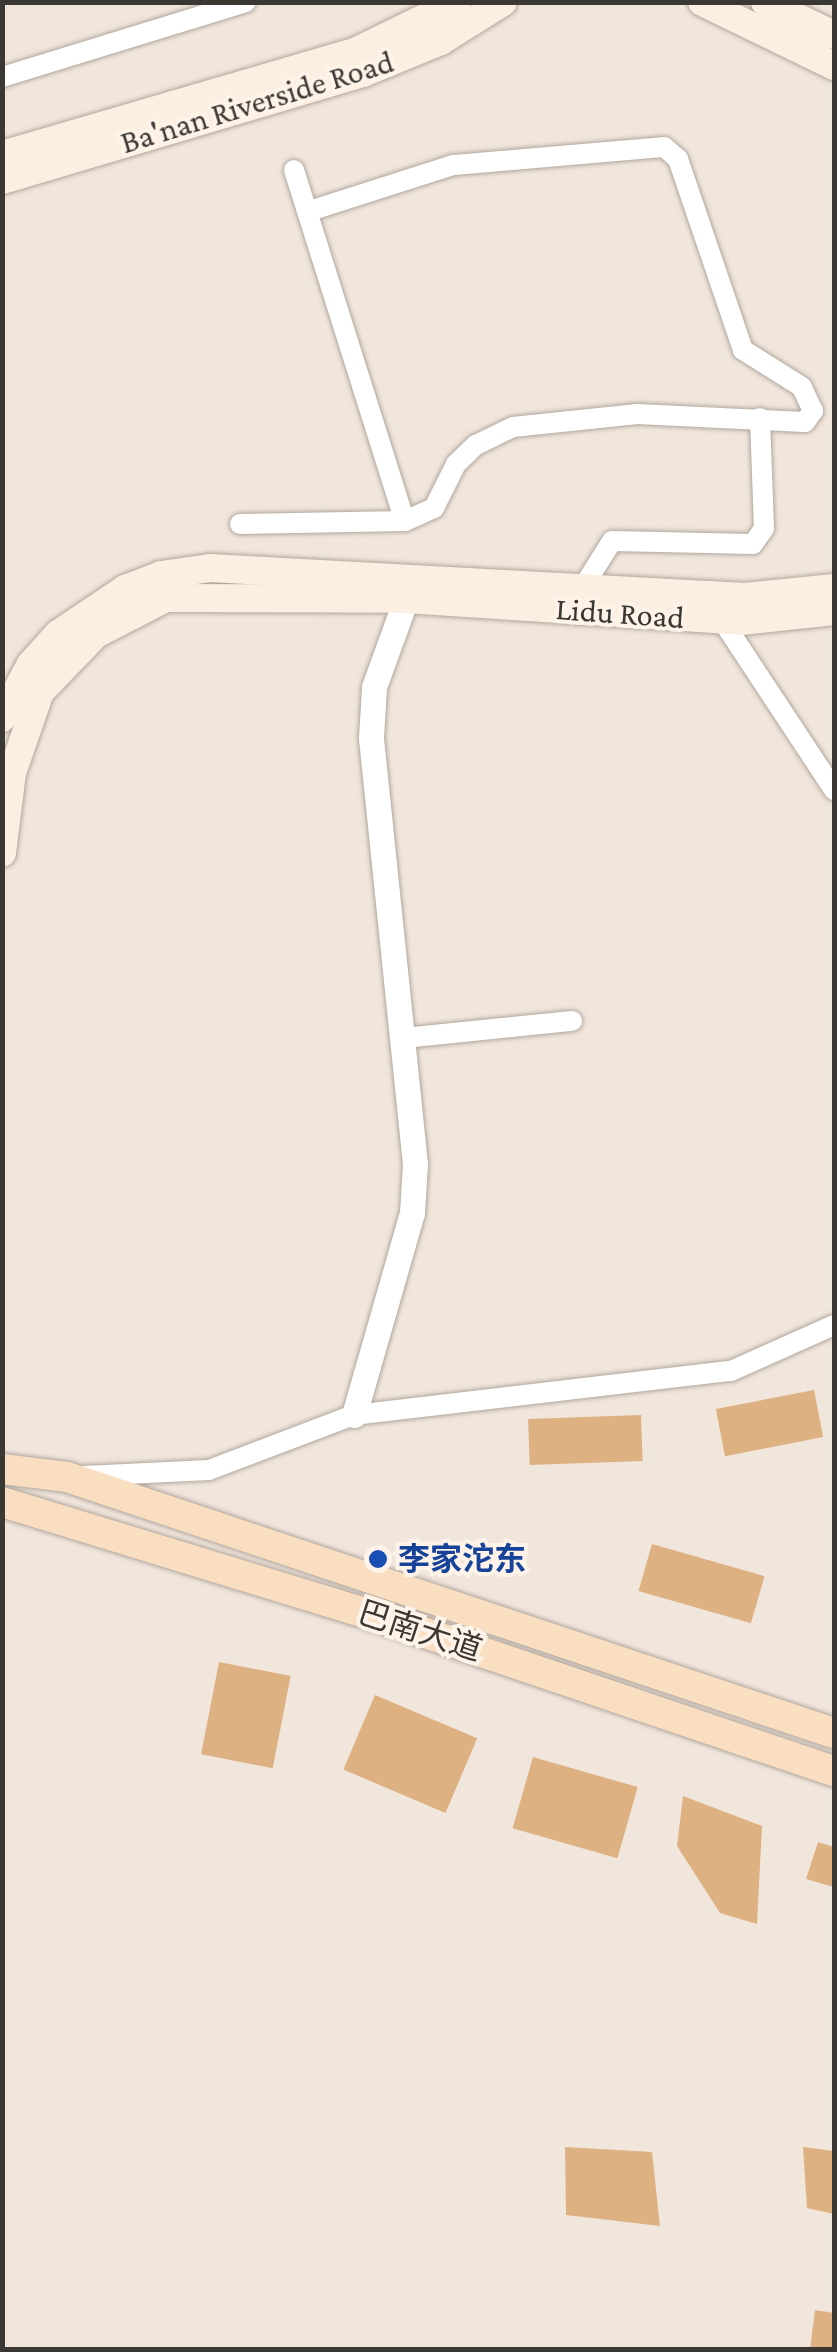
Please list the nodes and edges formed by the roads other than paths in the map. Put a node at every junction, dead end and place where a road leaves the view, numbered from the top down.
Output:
1 (246, 2) edge
2 (457, 2) edge
3 (503, 2) edge
4 (702, 2) edge
5 (765, 2) edge
6 (834, 35) edge
7 (834, 66) edge
8 (2, 77) edge
9 (2, 155) edge
10 (294, 170) dead end
11 (2, 180) edge
12 (307, 212) junction
13 (760, 418) junction
14 (406, 521) junction
15 (240, 524) dead end
16 (583, 587) junction
17 (410, 588) junction
18 (834, 588) edge
19 (834, 611) edge
20 (722, 620) junction
21 (2, 718) edge
22 (834, 790) edge
23 (2, 854) edge
24 (572, 1022) dead end
25 (404, 1038) junction
26 (834, 1325) edge
27 (354, 1415) junction
28 (2, 1468) edge
29 (67, 1477) junction
30 (2, 1502) edge
31 (834, 1733) edge
32 (834, 1771) edge

1 - 8 street
2 - 9 main road, Ba'nan Riverside Road
3 - 11 main road, Ba'nan Riverside Road
4 - 7 main road
5 - 6 main road
10 - 12 street
12 - 13 street
12 - 14 street
13 - 14 street
13 - 16 street
14 - 15 street
16 - 17 main road, Lidu Road
16 - 18 main road, Lidu Road
17 - 20 main road, Lidu Road
17 - 21 main road
17 - 23 main road
17 - 25 street
19 - 20 main road, Lidu Road
20 - 22 street
24 - 25 street
25 - 27 street
26 - 27 street
27 - 29 street
28 - 29 main road, 巴南大道
29 - 31 main road, 巴南大道
30 - 32 main road, 巴南大道

